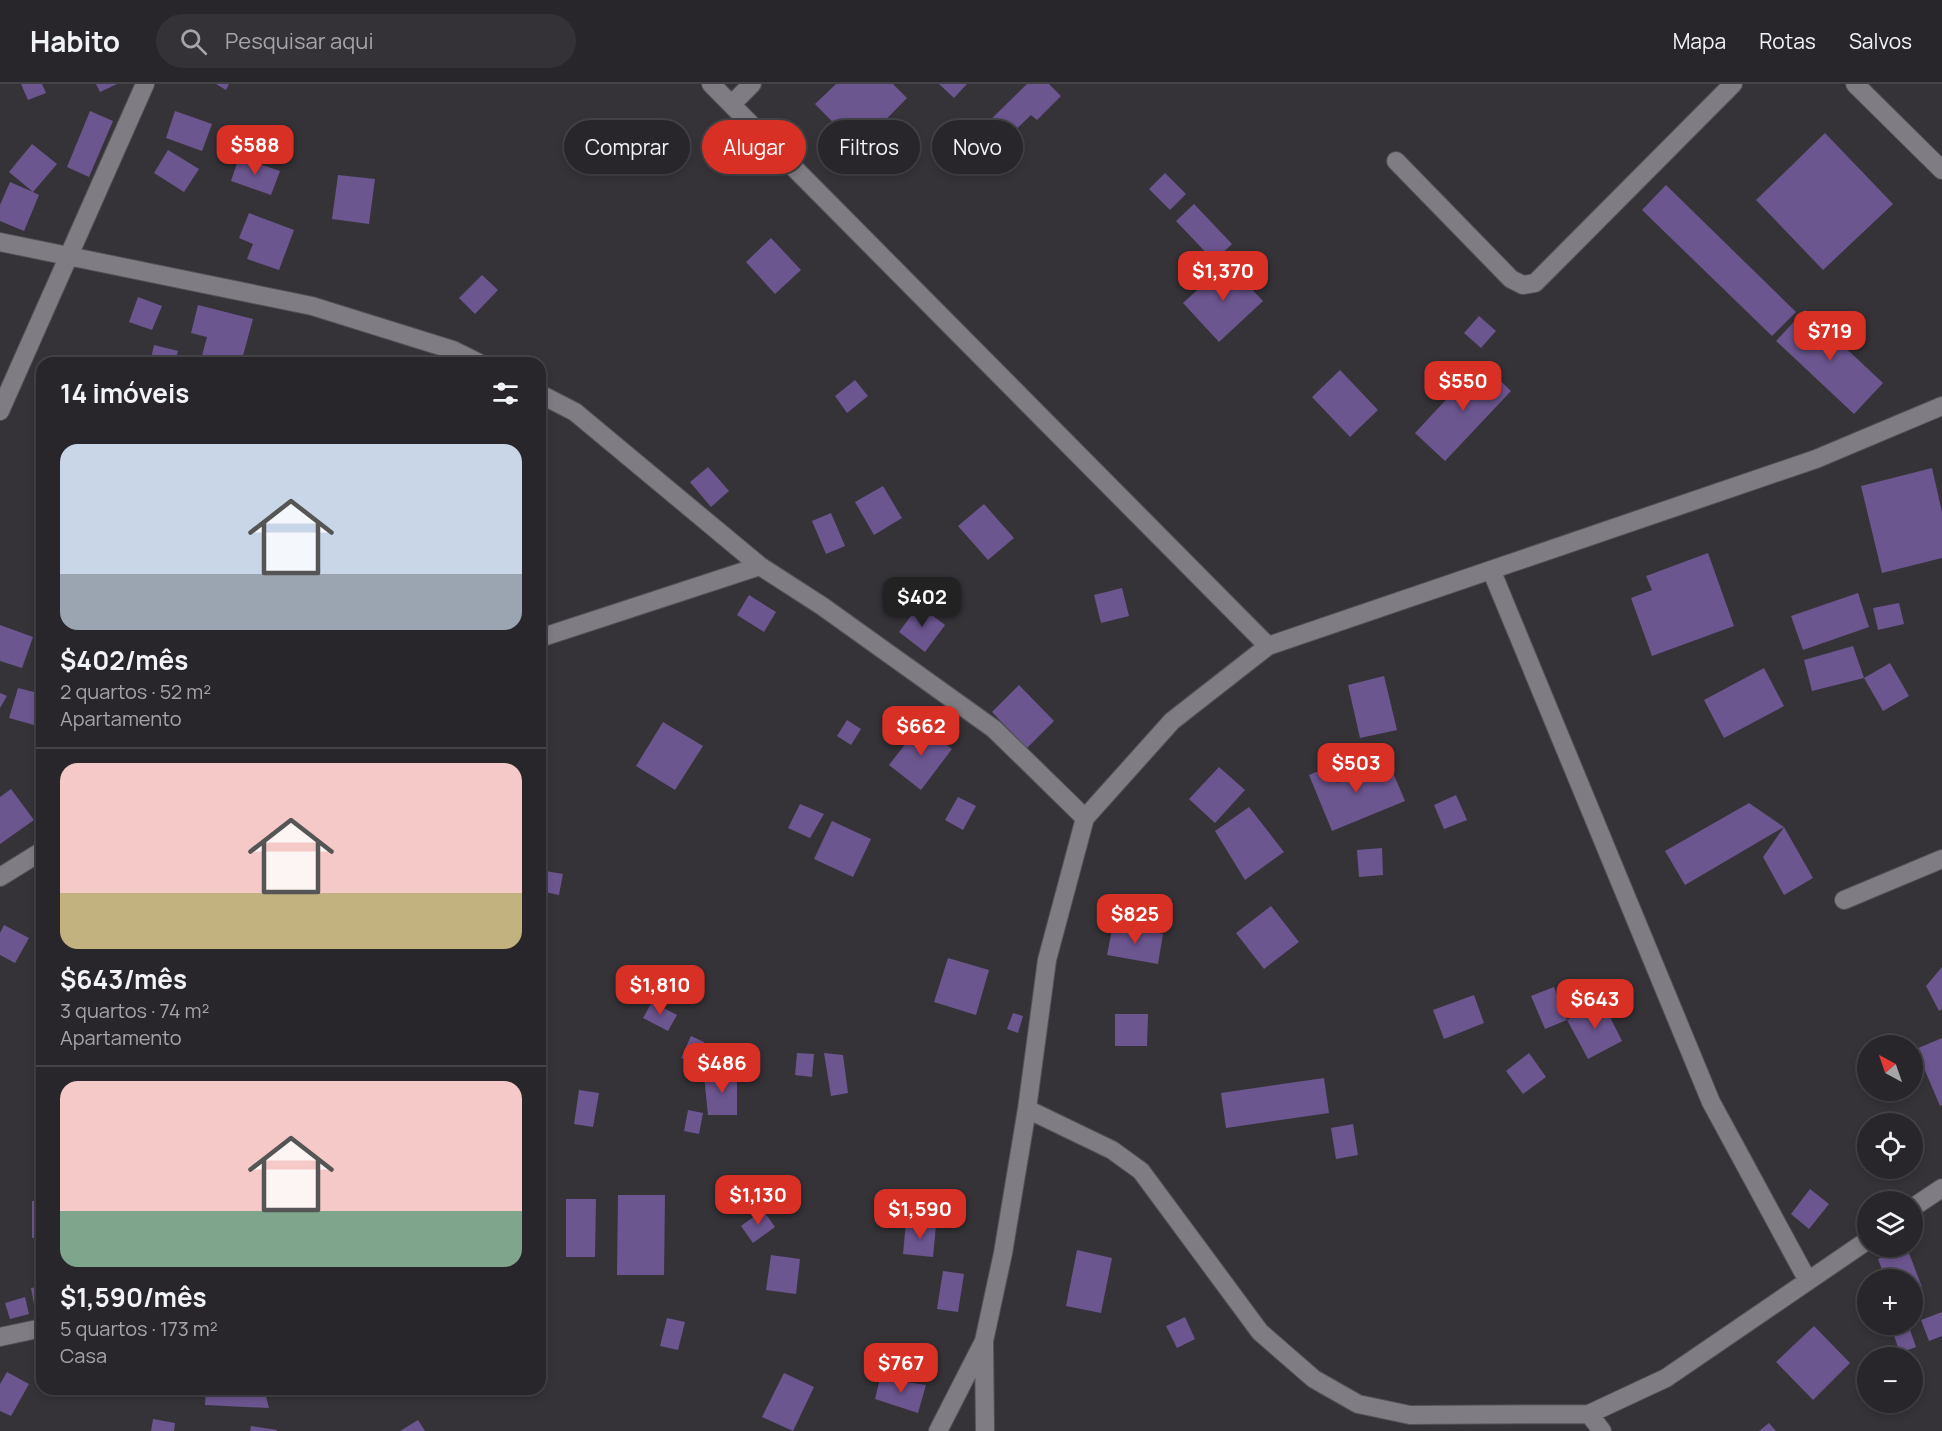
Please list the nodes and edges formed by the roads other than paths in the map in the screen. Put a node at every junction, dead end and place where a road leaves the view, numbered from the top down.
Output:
1 (145, 84) edge
2 (711, 84) edge
3 (752, 84) edge
4 (1733, 84) edge
5 (1855, 84) edge
6 (732, 104) junction
7 (1396, 162) dead end
8 (1942, 170) edge
9 (0, 242) edge
10 (69, 256) junction
11 (467, 357) edge
12 (546, 397) edge
13 (1942, 405) edge
14 (0, 411) edge
15 (759, 566) junction
16 (1492, 572) junction
17 (546, 636) edge
18 (1268, 646) junction
19 (1085, 818) junction
20 (36, 855) edge
21 (1942, 859) edge
22 (0, 878) edge
23 (1844, 900) dead end
24 (1027, 1109) junction
25 (1942, 1188) edge
26 (1923, 1201) edge
27 (1857, 1248) edge
28 (1808, 1281) junction
29 (36, 1329) edge
30 (0, 1337) edge
31 (984, 1341) junction
32 (1589, 1414) junction
33 (938, 1431) edge
34 (985, 1431) edge
35 (1602, 1431) edge

1 - 10 street
2 - 6 street
3 - 6 street
4 - 7 street
5 - 8 street
6 - 18 street
9 - 10 street
10 - 11 street
10 - 14 street
12 - 15 street
13 - 16 street
15 - 17 street
15 - 19 street
16 - 18 street
16 - 28 street
18 - 19 street
19 - 24 street
20 - 22 street
21 - 23 street
24 - 31 street
24 - 32 street
25 - 26 street
27 - 28 street
28 - 32 street
29 - 30 street
31 - 33 street
31 - 34 street
32 - 35 street

